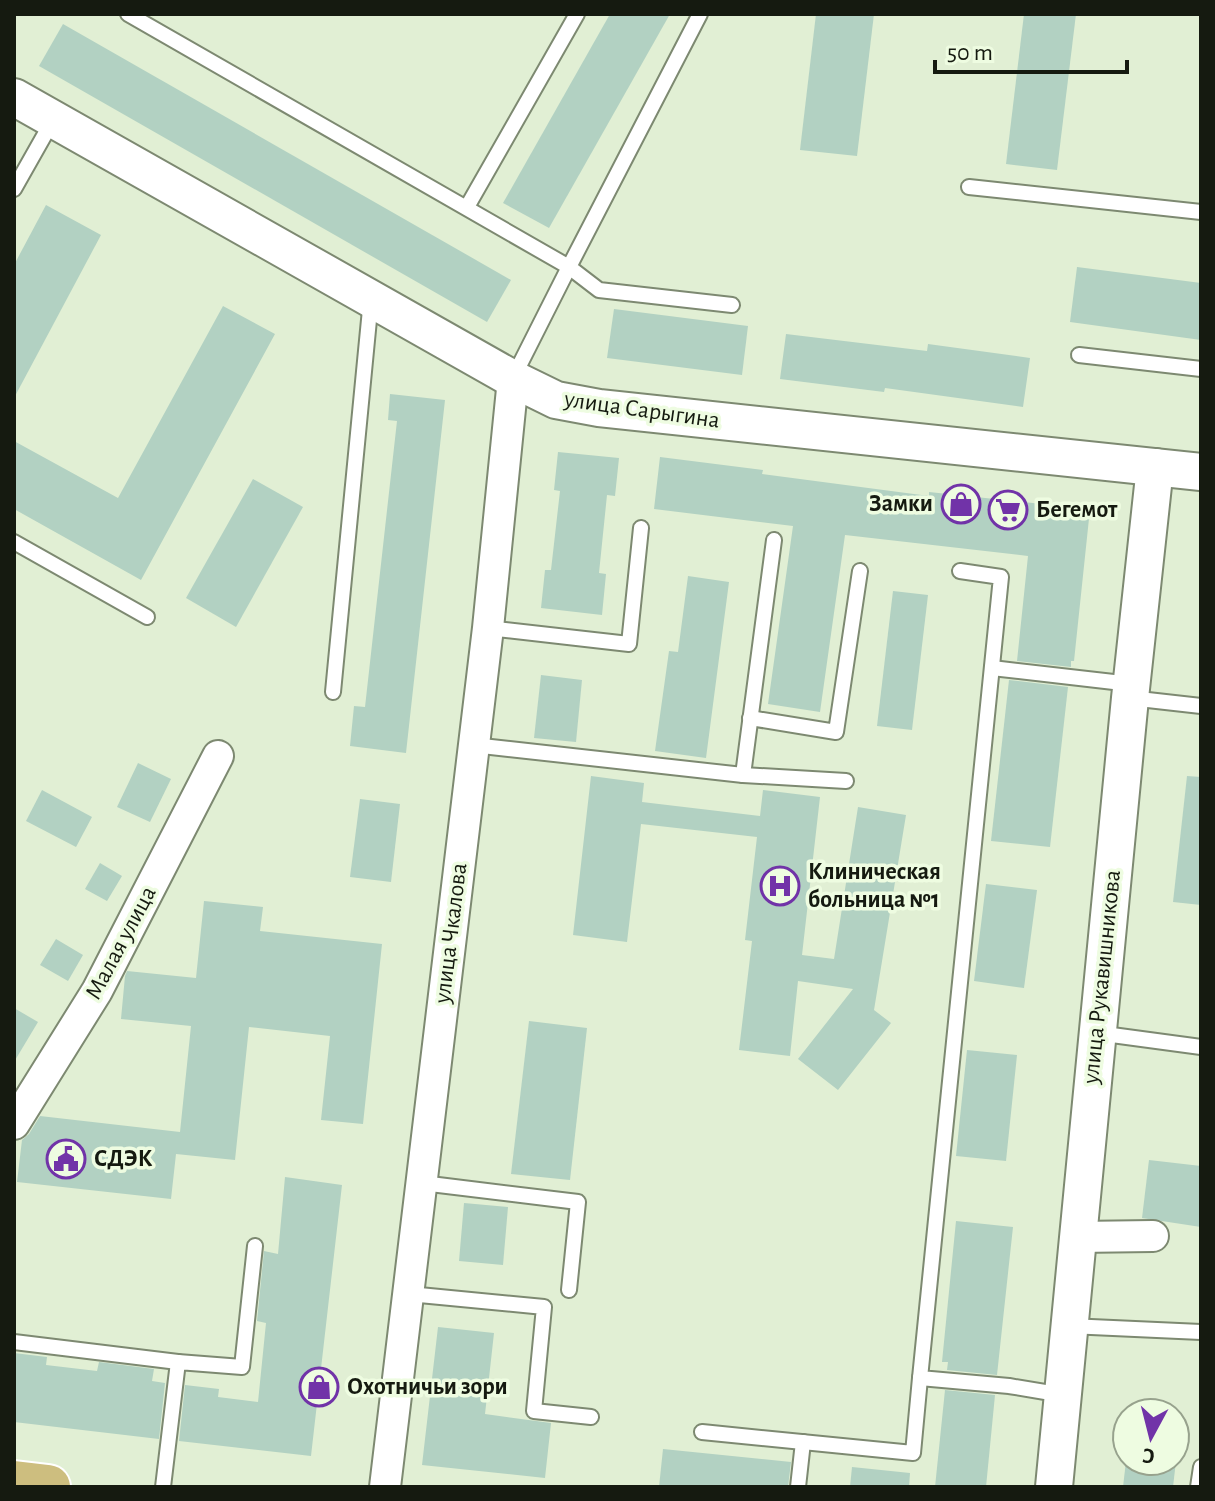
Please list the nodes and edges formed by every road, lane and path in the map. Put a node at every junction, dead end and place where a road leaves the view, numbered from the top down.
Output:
1 (128, 14) edge
2 (577, 14) edge
3 (700, 14) edge
4 (14, 97) edge
5 (53, 119) junction
6 (969, 187) dead end
7 (14, 189) edge
8 (467, 207) junction
9 (1201, 212) edge
10 (569, 267) junction
11 (371, 299) junction
12 (732, 305) dead end
13 (1079, 355) dead end
14 (1201, 369) edge
15 (513, 379) junction
16 (1155, 467) junction
17 (1201, 472) edge
18 (641, 528) dead end
19 (774, 540) dead end
20 (14, 542) edge
21 (860, 571) dead end
22 (960, 571) dead end
23 (147, 617) dead end
24 (488, 628) junction
25 (992, 668) junction
26 (1130, 691) junction
27 (333, 692) dead end
28 (1201, 706) edge
29 (750, 718) junction
30 (473, 745) junction
31 (218, 756) dead end
32 (743, 775) junction
33 (846, 781) dead end
34 (1096, 1033) junction
35 (1201, 1047) edge
36 (14, 1124) edge
37 (422, 1183) junction
38 (1153, 1236) dead end
39 (1077, 1237) junction
40 (255, 1246) dead end
41 (569, 1290) dead end
42 (409, 1294) junction
43 (1069, 1326) junction
44 (1201, 1332) edge
45 (14, 1342) edge
46 (178, 1362) junction
47 (920, 1378) junction
48 (1063, 1395) junction
49 (591, 1417) dead end
50 (702, 1432) dead end
51 (803, 1442) junction
52 (1201, 1467) edge
53 (14, 1483) edge
54 (48, 1487) edge
55 (163, 1487) edge
56 (385, 1487) edge
57 (798, 1487) edge
58 (1054, 1487) edge
59 (1198, 1487) edge

1 - 8 lane
2 - 8 lane
3 - 10 lane
4 - 5 street, улица Сарыгина
5 - 7 lane
5 - 11 street, улица Сарыгина
6 - 9 lane
8 - 10 lane
10 - 12 lane
10 - 15 lane
11 - 15 street, улица Сарыгина
11 - 27 lane
13 - 14 lane
15 - 16 street, улица Сарыгина
15 - 24 street, улица Чкалова
16 - 17 street, улица Сарыгина
16 - 26 street, улица Рукавишникова
18 - 24 lane
19 - 29 lane
20 - 23 lane
21 - 29 lane
22 - 25 lane
24 - 30 street, улица Чкалова
25 - 26 lane
25 - 47 lane
26 - 28 lane
26 - 34 street, улица Рукавишникова
29 - 32 lane
30 - 32 lane
30 - 37 street, улица Чкалова
31 - 36 street, Малая улица
32 - 33 lane
34 - 35 lane
34 - 39 street, улица Рукавишникова
37 - 41 lane
37 - 42 street, улица Чкалова
38 - 39 street
39 - 43 street, улица Рукавишникова
40 - 46 lane
42 - 49 lane
42 - 56 street, улица Чкалова
43 - 44 lane
43 - 48 street, улица Рукавишникова
45 - 46 lane
46 - 55 lane
47 - 48 lane
47 - 51 lane
48 - 58 street, улица Рукавишникова
50 - 51 lane
51 - 57 lane
52 - 59 lane
53 - 54 main road

